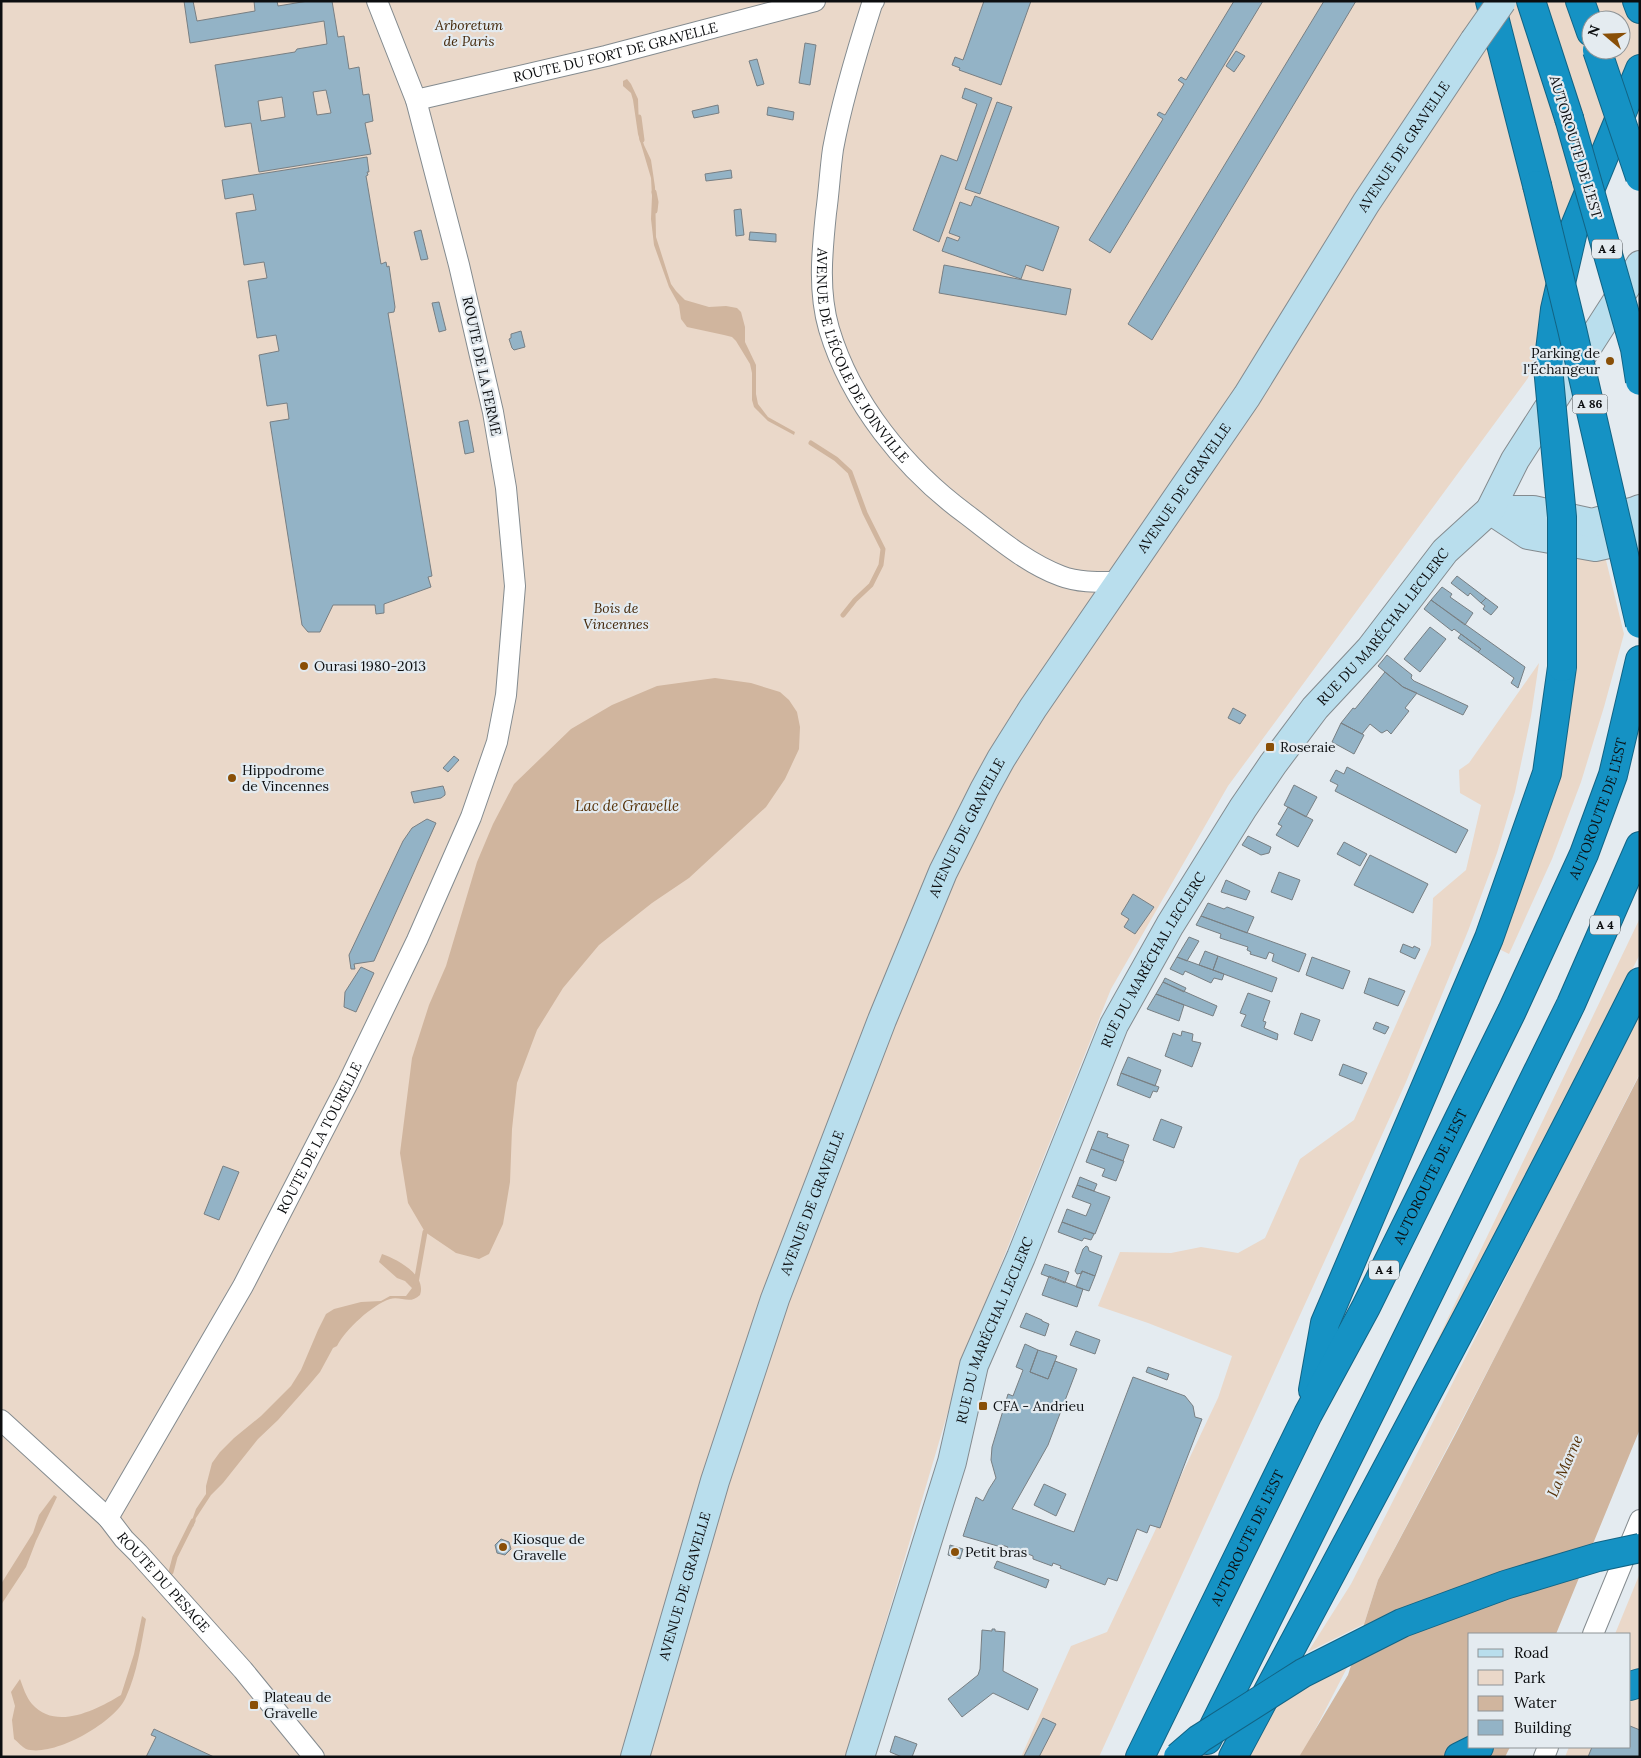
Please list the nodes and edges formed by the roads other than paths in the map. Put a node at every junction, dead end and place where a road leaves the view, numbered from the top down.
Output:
1 (378, 1) edge
2 (815, 1) edge
3 (1490, 1) edge
4 (1502, 1) edge
5 (1531, 1) edge
6 (1637, 1) edge
7 (871, 2) edge
8 (1640, 9) edge
9 (1600, 60) edge
10 (1640, 69) edge
11 (416, 100) junction
12 (1640, 177) edge
13 (1640, 265) edge
14 (1640, 381) edge
15 (1640, 509) edge
16 (1490, 510) junction
17 (1640, 537) edge
18 (1120, 582) junction
19 (1640, 624) edge
20 (1640, 660) edge
21 (497, 742) joint
22 (1640, 846) edge
23 (1640, 982) edge
24 (1308, 1414) junction
25 (1, 1420) edge
26 (108, 1518) junction
27 (1640, 1520) edge
28 (1640, 1548) edge
29 (1593, 1633) edge
30 (1478, 1748) edge
31 (314, 1757) edge
32 (635, 1757) edge
33 (860, 1757) edge
34 (1140, 1757) edge
35 (1178, 1757) edge
36 (1198, 1757) edge
37 (1233, 1757) edge
38 (1459, 1757) edge

1 - 11 street, ROUTE DE LA FERME
2 - 11 street, ROUTE DU FORT DE GRAVELLE
3 - 19 highway, A 86, bridge
4 - 18 street, AVENUE DE GRAVELLE, bridge
5 - 14 highway, AUTOROUTE DE L’EST / A 4, bridge
6 - 8 highway
7 - 18 street, AVENUE DE L'ÉCOLE DE JOINVILLE
9 - 12 highway, bridge
10 - 24 highway, bridge
11 - 21 street, ROUTE DE LA FERME
13 - 16 street, RUE DU MARÉCHAL LECLERC
15 - 16 street
16 - 17 street
16 - 33 street, RUE DU MARÉCHAL LECLERC
18 - 32 street, AVENUE DE GRAVELLE
20 - 24 highway, AUTOROUTE DE L’EST / A 4
21 - 26 street, ROUTE DE LA TOURELLE
22 - 36 highway, A 4
23 - 37 highway
24 - 34 highway, AUTOROUTE DE L’EST / A 4
25 - 26 street, ROUTE DU PESAGE
26 - 31 street, ROUTE DU PESAGE
27 - 29 street
28 - 35 highway, bridge
30 - 38 highway

